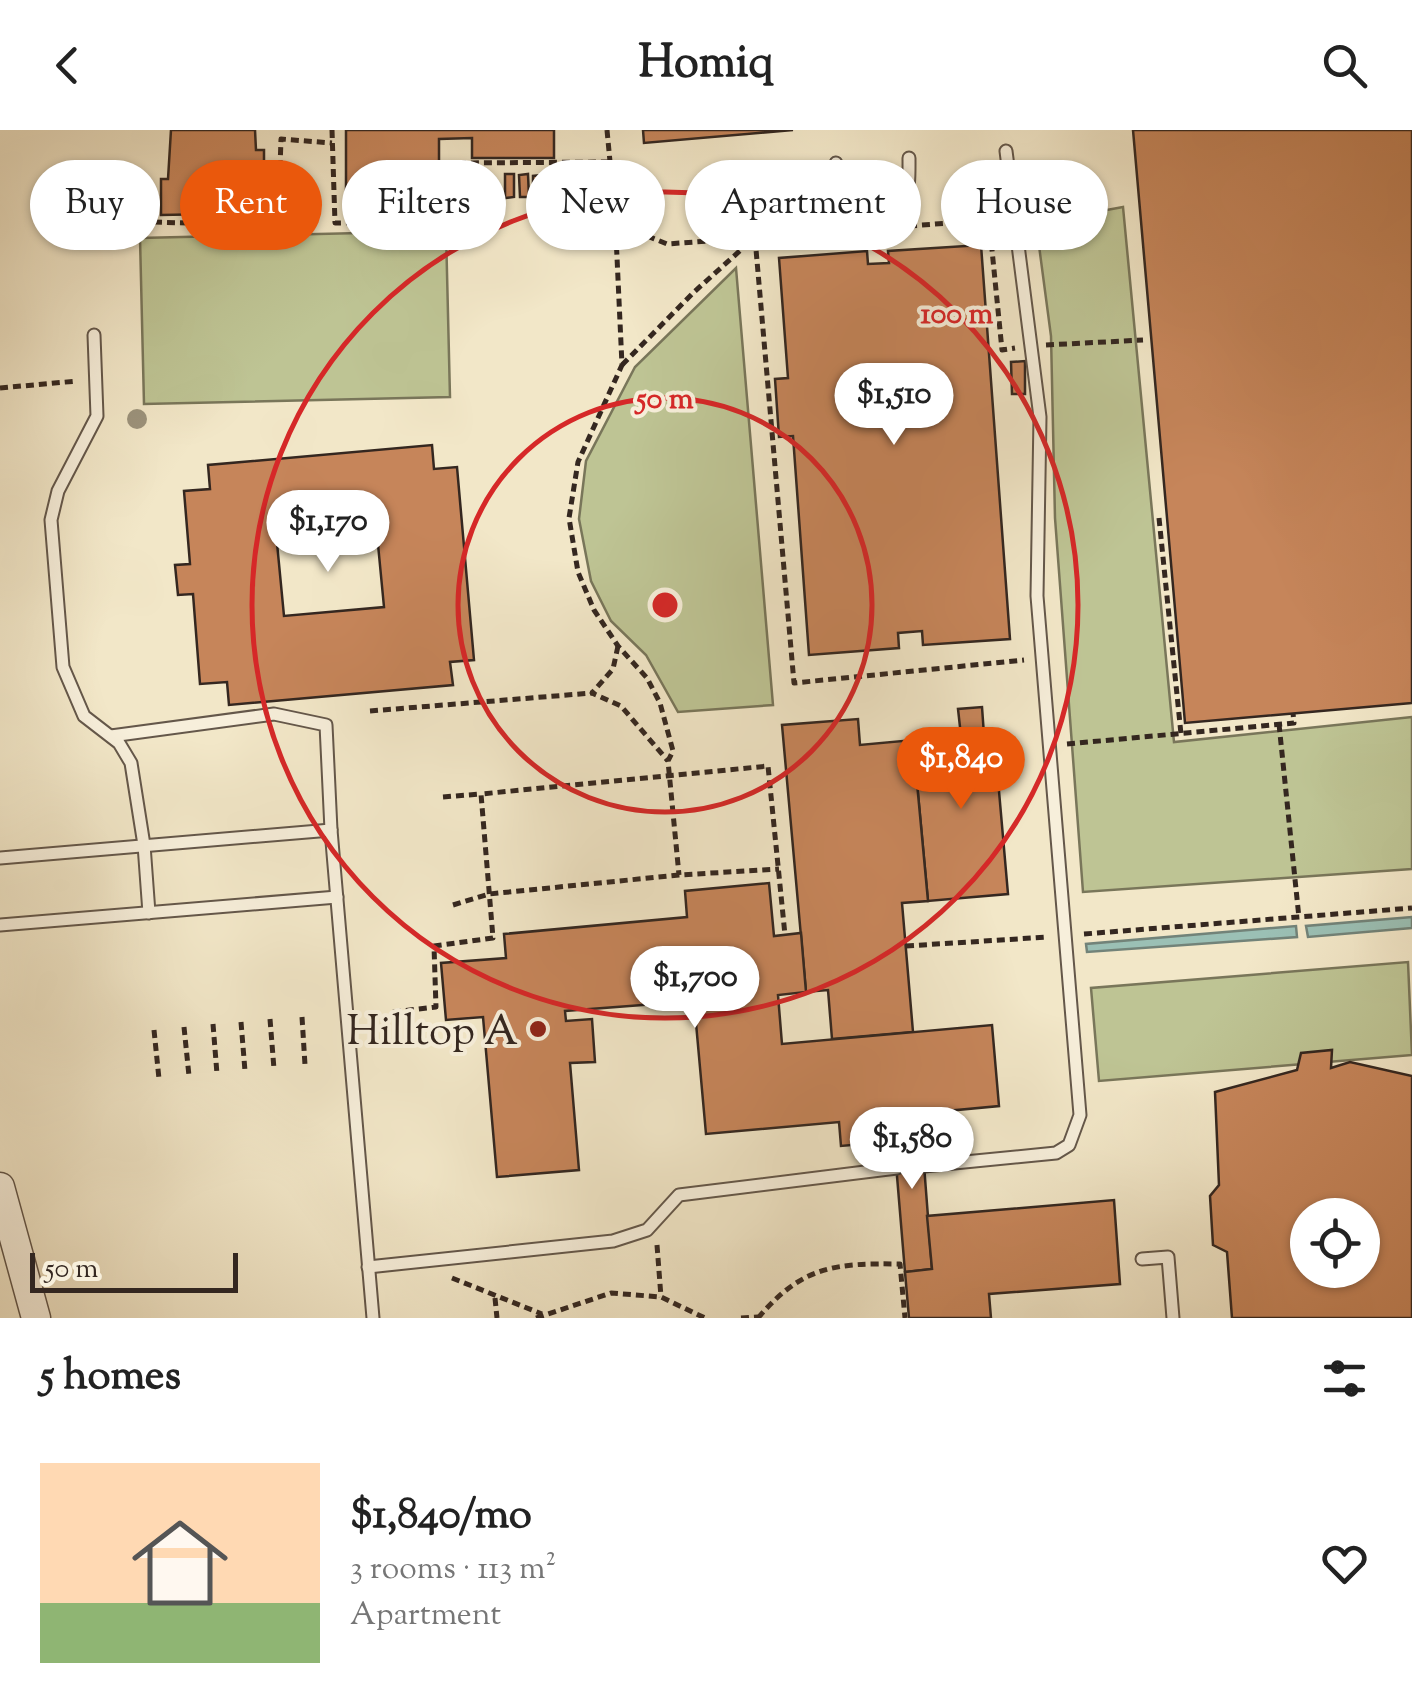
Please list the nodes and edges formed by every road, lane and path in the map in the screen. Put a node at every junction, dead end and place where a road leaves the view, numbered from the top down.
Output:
1 (332, 130) edge
2 (607, 130) edge
3 (332, 143) junction
4 (1006, 152) dead end
5 (610, 160) edge
6 (526, 163) edge
7 (160, 222) edge
8 (617, 250) edge
9 (741, 250) edge
10 (756, 250) edge
11 (94, 336) dead end
12 (622, 365) junction
13 (83, 381) dead end
14 (0, 388) edge
15 (1158, 518) dead end
16 (618, 646) junction
17 (1041, 658) junction
18 (592, 693) junction
19 (370, 711) dead end
20 (1292, 714) dead end
21 (1279, 724) junction
22 (1181, 734) junction
23 (111, 736) junction
24 (1049, 745) junction
25 (668, 761) junction
26 (670, 775) junction
27 (481, 794) junction
28 (444, 798) dead end
29 (331, 830) junction
30 (144, 845) junction
31 (0, 858) edge
32 (780, 869) junction
33 (679, 875) junction
34 (489, 894) junction
35 (337, 898) junction
36 (452, 905) dead end
37 (1412, 908) edge
38 (150, 912) junction
39 (1299, 918) junction
40 (0, 926) edge
41 (785, 934) dead end
42 (1064, 936) junction
43 (906, 946) dead end
44 (392, 1012) dead end
45 (302, 1017) dead end
46 (270, 1020) dead end
47 (241, 1022) dead end
48 (213, 1024) dead end
49 (184, 1027) dead end
50 (154, 1030) dead end
51 (306, 1065) dead end
52 (274, 1068) dead end
53 (245, 1071) dead end
54 (217, 1074) dead end
55 (189, 1076) dead end
56 (159, 1079) dead end
57 (924, 1166) dead end
58 (896, 1168) dead end
59 (0, 1187) edge
60 (655, 1220) junction
61 (1142, 1260) dead end
62 (368, 1267) junction
63 (444, 1275) dead end
64 (661, 1297) junction
65 (495, 1298) junction
66 (539, 1316) edge
67 (758, 1317) edge
68 (36, 1318) edge
69 (373, 1318) edge
70 (498, 1318) edge
71 (705, 1318) edge
72 (741, 1318) edge
73 (905, 1318) edge
74 (1174, 1318) edge

1 - 3 path
2 - 5 path
3 - 6 path
3 - 7 path
4 - 17 lane
8 - 12 path
9 - 12 path
10 - 17 path
11 - 23 lane
12 - 16 path
13 - 14 path
15 - 22 path
16 - 18 path
16 - 25 path
17 - 24 lane
18 - 19 path
18 - 25 path
20 - 21 path
21 - 22 path
21 - 39 path
22 - 24 path
23 - 29 lane
23 - 30 lane
24 - 42 lane
25 - 26 path
26 - 27 path
26 - 32 path
26 - 33 path
27 - 28 path
27 - 34 path
29 - 30 lane
29 - 35 lane
30 - 31 lane
30 - 38 lane
32 - 33 path
32 - 41 path
33 - 34 path
34 - 36 path
34 - 44 path
35 - 38 lane
35 - 62 lane
37 - 39 path
38 - 40 lane
39 - 42 path
42 - 43 path
42 - 57 lane
45 - 51 path
46 - 52 path
47 - 53 path
48 - 54 path
49 - 55 path
50 - 56 path
58 - 60 lane
59 - 68 street
60 - 62 lane
60 - 64 path
61 - 74 lane
62 - 69 lane
63 - 65 path
64 - 66 path
64 - 71 path
65 - 66 path
65 - 70 path
67 - 72 path
67 - 73 path

